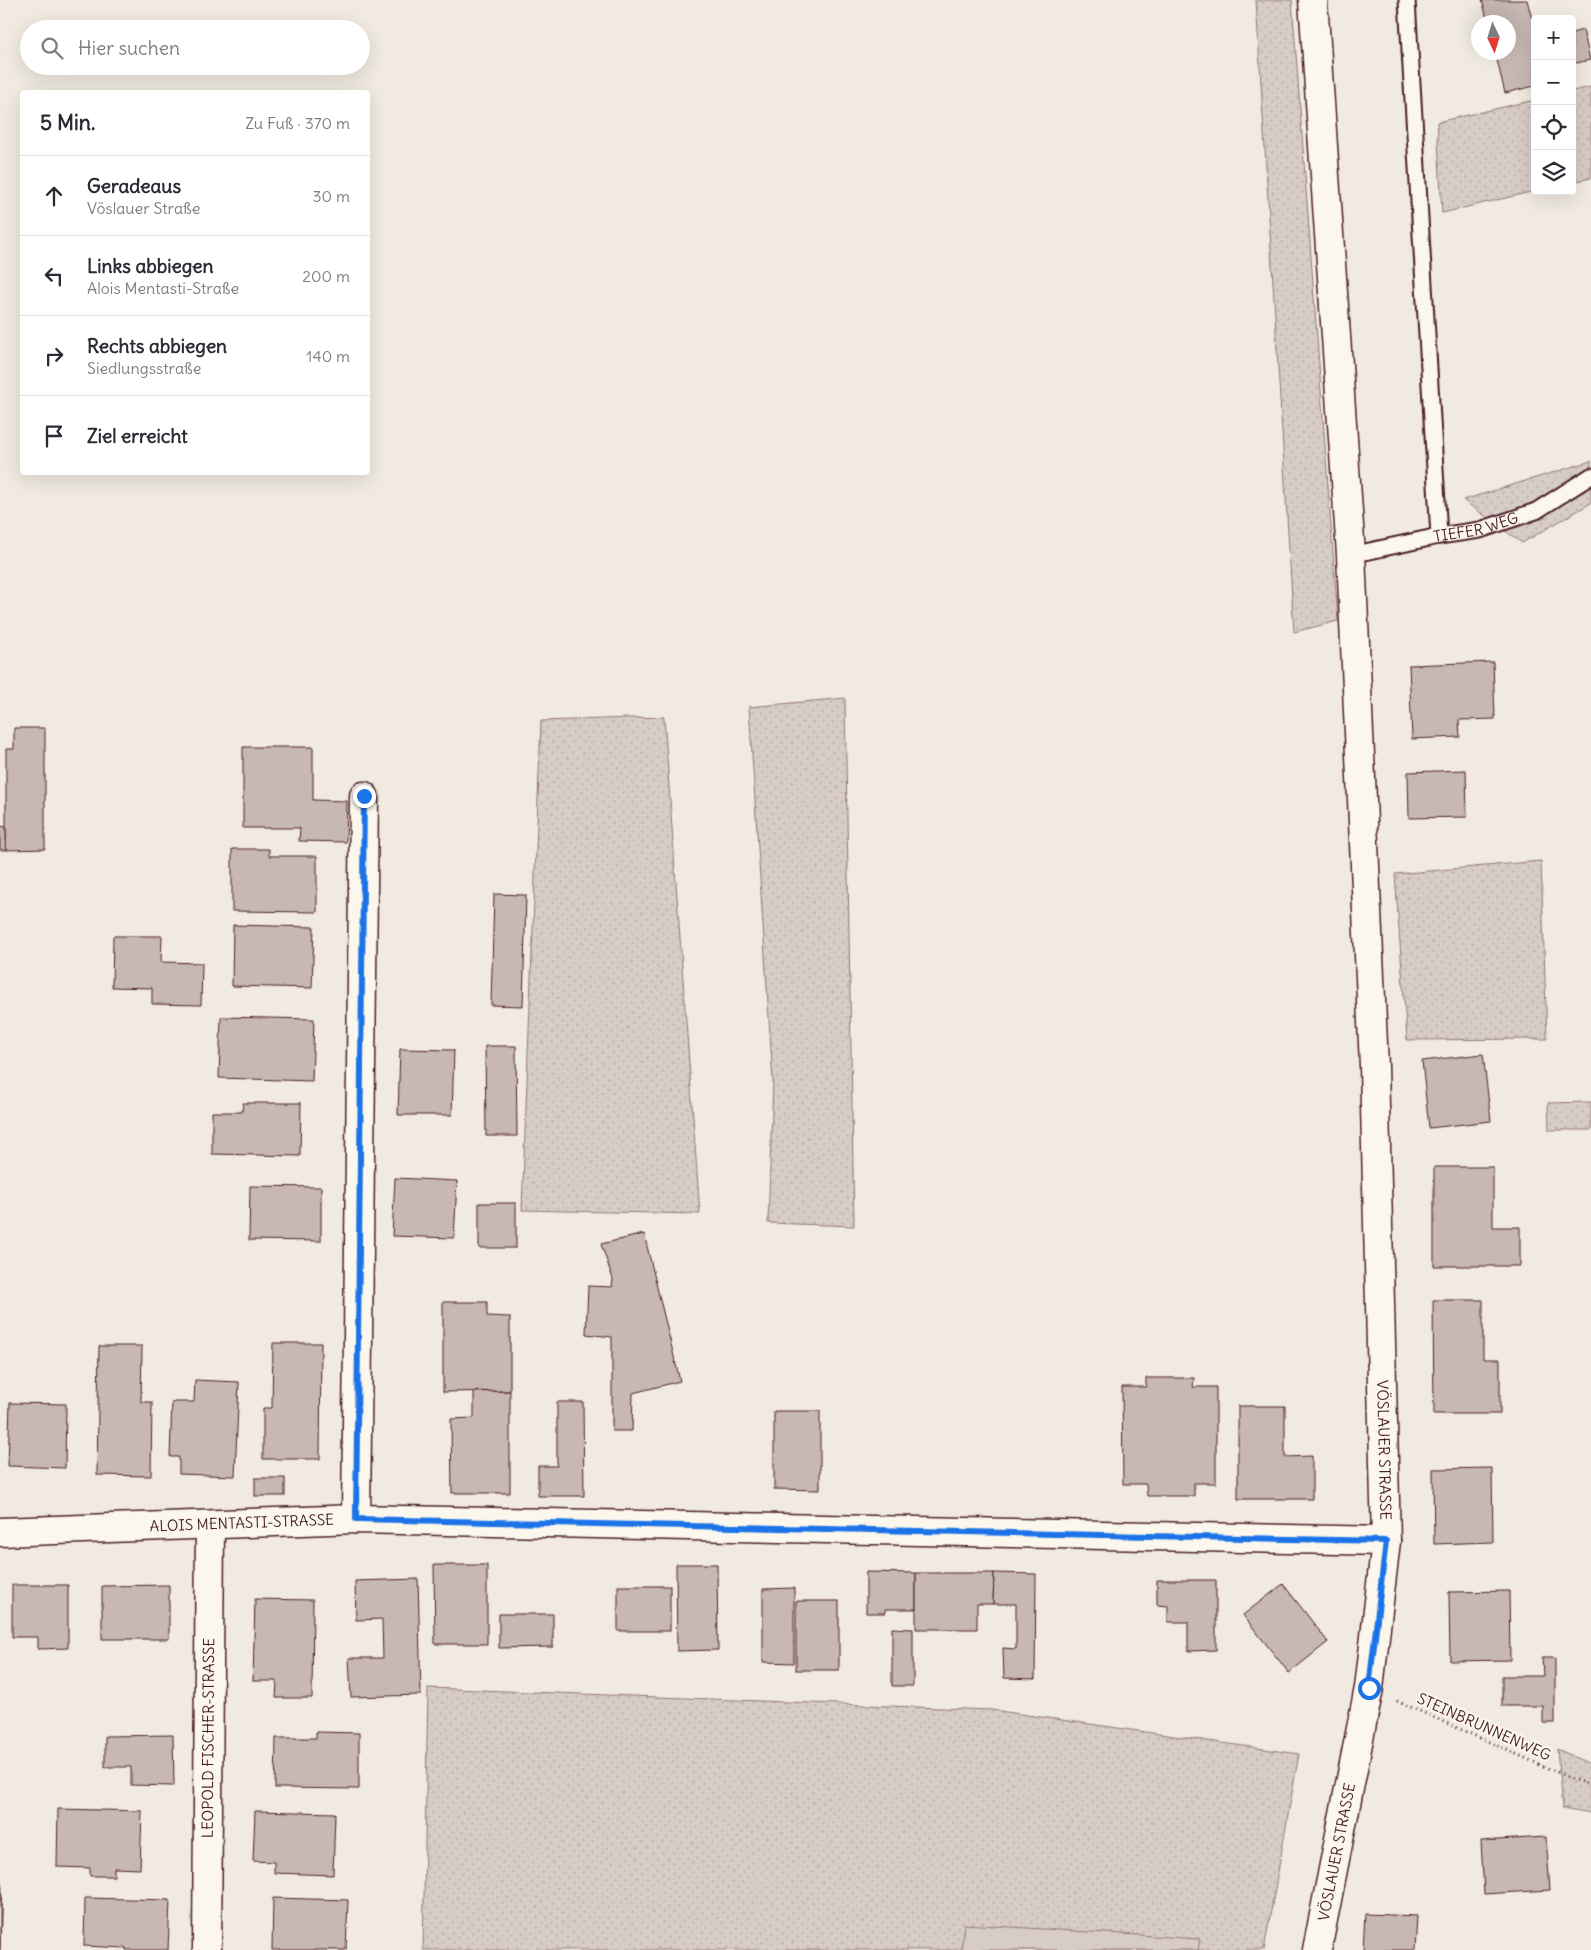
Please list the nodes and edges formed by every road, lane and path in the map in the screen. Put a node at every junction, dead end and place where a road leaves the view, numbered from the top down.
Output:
1 (1312, 0) edge
2 (1406, 0) edge
3 (1591, 476) edge
4 (1439, 536) junction
5 (1351, 555) junction
6 (364, 796) dead end
7 (356, 1519) junction
8 (210, 1525) junction
9 (0, 1532) edge
10 (1386, 1541) junction
11 (1369, 1688) junction
12 (1591, 1785) edge
13 (207, 1950) edge
14 (1317, 1950) edge

1 - 5 street, VÖSLAUER STRASSE
2 - 4 lane
3 - 4 lane, TIEFER WEG
4 - 5 lane, TIEFER WEG
5 - 10 street, VÖSLAUER STRASSE
6 - 7 street
7 - 8 street, ALOIS MENTASTI-STRASSE
7 - 10 street, ALOIS MENTASTI-STRASSE
8 - 9 street, ALOIS MENTASTI-STRASSE
8 - 13 street, LEOPOLD FISCHER-STRASSE
10 - 11 street, VÖSLAUER STRASSE
11 - 12 path, STEINBRUNNENWEG
11 - 14 street, VÖSLAUER STRASSE

